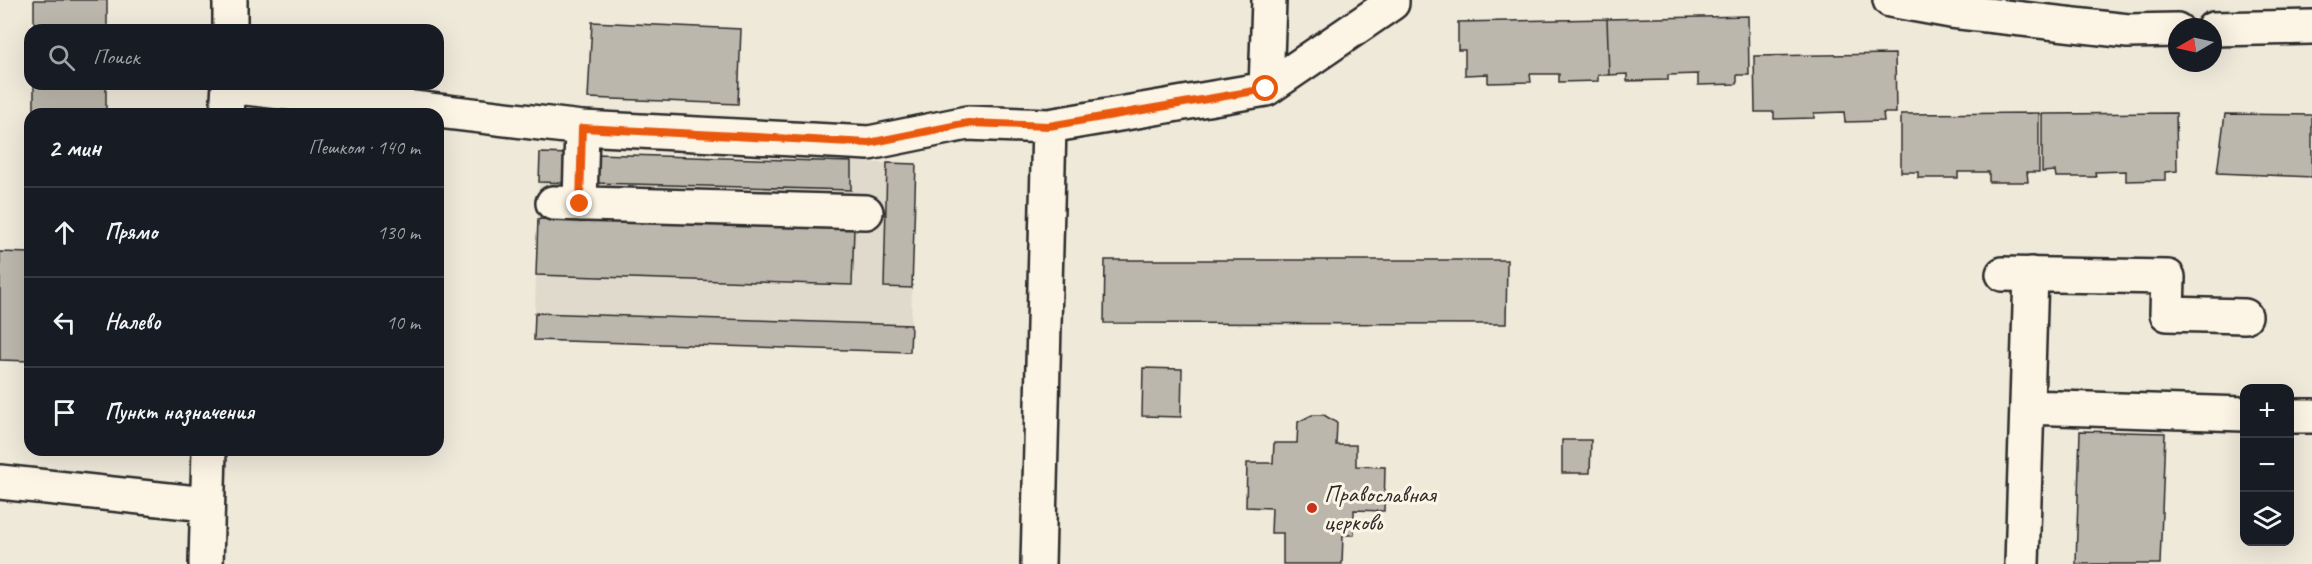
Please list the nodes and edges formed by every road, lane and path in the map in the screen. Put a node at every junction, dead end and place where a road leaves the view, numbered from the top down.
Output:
1 (230, 0) edge
2 (1269, 0) edge
3 (1890, 0) edge
4 (1400, 1) edge
5 (230, 24) edge
6 (2312, 27) edge
7 (2222, 29) edge
8 (2168, 30) edge
9 (1266, 89) junction
10 (228, 95) edge
11 (367, 108) edge
12 (444, 115) edge
13 (1049, 126) junction
14 (582, 128) junction
15 (866, 212) dead end
16 (2245, 315) dead end
17 (2027, 407) junction
18 (2240, 414) edge
19 (2294, 416) edge
20 (2312, 416) edge
21 (209, 456) edge
22 (0, 482) edge
23 (206, 504) junction
24 (206, 564) edge
25 (1038, 564) edge
26 (2022, 564) edge

1 - 5 street
2 - 9 street
3 - 8 street
4 - 9 street
6 - 7 street
9 - 13 street
10 - 11 street
12 - 14 street
13 - 14 street
13 - 25 street
14 - 15 street
16 - 17 street
17 - 18 street
17 - 26 street
19 - 20 street
21 - 23 street
22 - 23 street
23 - 24 street

